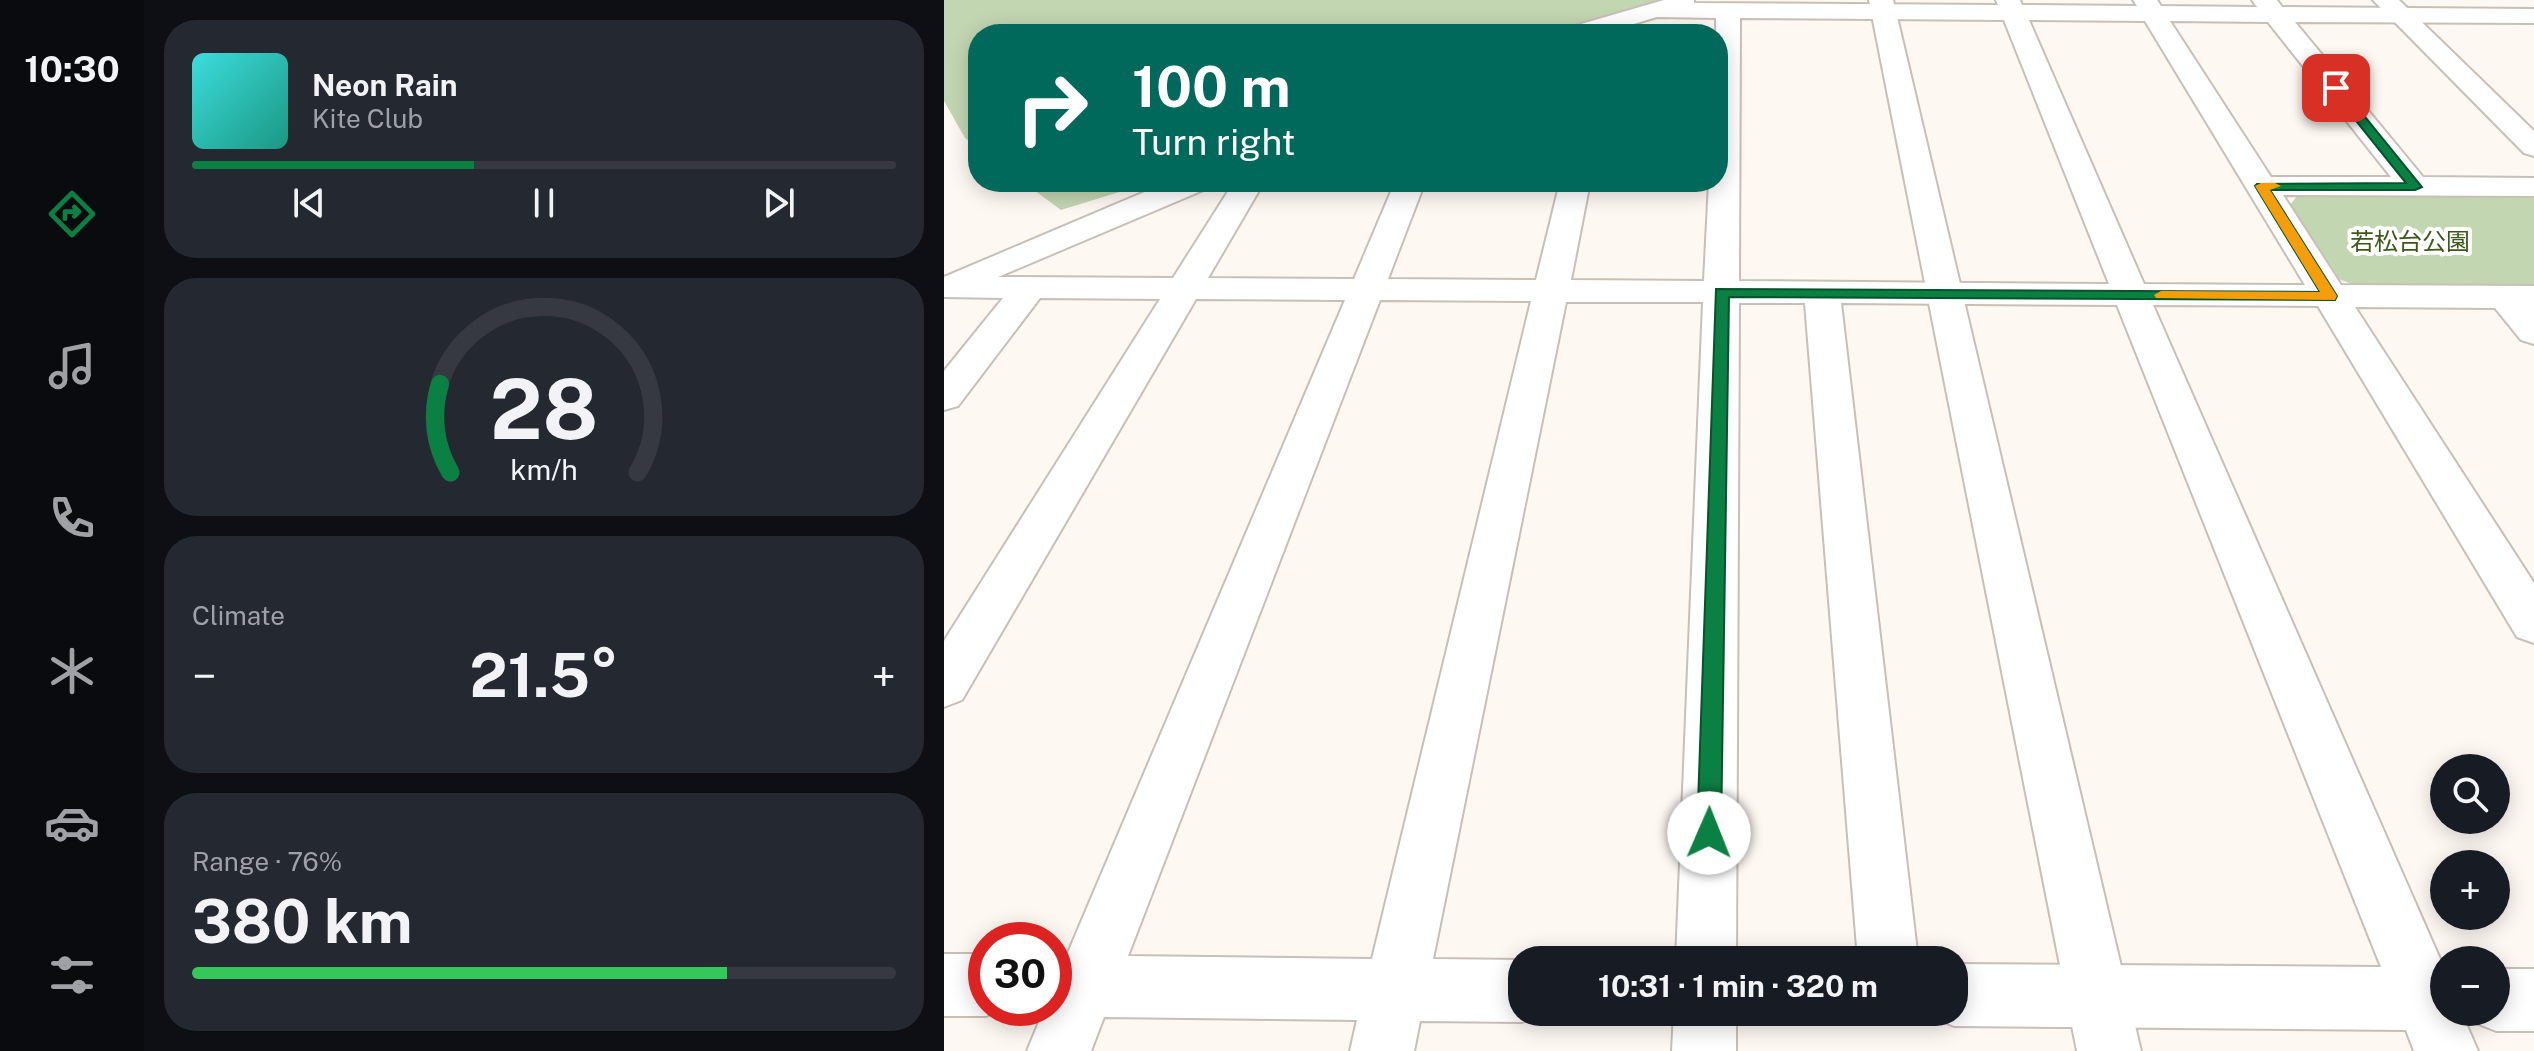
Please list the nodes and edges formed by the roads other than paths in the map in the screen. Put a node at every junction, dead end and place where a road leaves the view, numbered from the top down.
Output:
1 (1709, 5) edge
2 (1882, 6) edge
3 (2011, 6) edge
4 (2149, 7) edge
5 (2270, 7) edge
6 (2393, 7) edge
7 (1655, 10) junction
8 (2526, 14) edge
9 (1621, 24) edge
10 (2534, 147) edge
11 (2261, 186) junction
12 (2415, 187) junction
13 (2534, 187) edge
14 (1171, 192) edge
15 (1243, 192) edge
16 (1406, 192) edge
17 (1573, 192) edge
18 (1717, 192) edge
19 (944, 287) edge
20 (1030, 288) junction
21 (1184, 289) junction
22 (1367, 290) junction
23 (1551, 291) junction
24 (1722, 292) junction
25 (1822, 293) junction
26 (1944, 294) junction
27 (2131, 295) junction
28 (2330, 296) junction
29 (2519, 297) edge
30 (2534, 332) edge
31 (944, 397) edge
32 (2534, 623) edge
33 (944, 685) edge
34 (1706, 946) edge
35 (1887, 946) edge
36 (1072, 981) edge
37 (944, 985) edge
38 (968, 985) edge
39 (1072, 986) edge
40 (1396, 989) junction
41 (1508, 991) edge
42 (2430, 997) edge
43 (1968, 998) edge
44 (2510, 1000) edge
45 (2534, 1000) edge
46 (2430, 1016) edge
47 (2103, 1024) edge
48 (1063, 1026) edge
49 (1705, 1026) edge
50 (1059, 1051) edge
51 (1382, 1051) edge
52 (1704, 1051) edge

1 - 2 street
1 - 7 street
1 - 7 street
2 - 3 street
2 - 26 street
3 - 4 street
3 - 27 street
4 - 5 street
4 - 11 street
5 - 6 street
5 - 12 street
6 - 8 street
6 - 10 street
7 - 9 street
11 - 12 street
11 - 28 street
12 - 13 street
14 - 19 street
15 - 21 street
16 - 22 street
17 - 23 street
18 - 24 street
19 - 20 street
20 - 21 street
20 - 31 street
21 - 22 street
21 - 33 street
22 - 23 street
22 - 36 street
23 - 24 street
23 - 40 street
24 - 25 street
24 - 34 street
25 - 26 street
25 - 35 street
26 - 27 street
26 - 47 street
27 - 28 street
27 - 42 street
28 - 29 street
28 - 32 street
29 - 30 street
37 - 38 street
39 - 40 street
40 - 41 street
40 - 51 street
43 - 47 street
44 - 45 street
46 - 47 street
48 - 50 street
49 - 52 street

